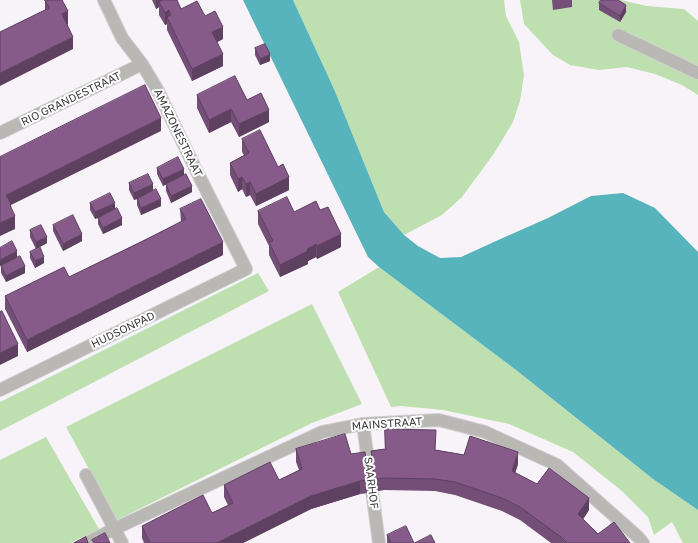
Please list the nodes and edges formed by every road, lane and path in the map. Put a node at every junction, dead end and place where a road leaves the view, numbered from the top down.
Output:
1 (104, 0) edge
2 (618, 35) dead end
3 (142, 64) junction
4 (698, 73) edge
5 (0, 133) edge
6 (246, 269) joint
7 (0, 390) edge
8 (363, 424) junction
9 (86, 475) dead end
10 (114, 529) junction
11 (86, 543) edge
12 (122, 543) edge
13 (379, 543) edge
14 (643, 543) edge

1 - 3 street, AMAZONESTRAAT
2 - 4 street
3 - 5 street, RIO GRANDESTRAAT
3 - 6 street, AMAZONESTRAAT
6 - 7 street, HUDSONPAD
8 - 10 street, MAINSTRAAT
8 - 13 street, SAARHOF
8 - 14 street, MAINSTRAAT
9 - 10 street
10 - 11 street, MAINSTRAAT
10 - 12 street

